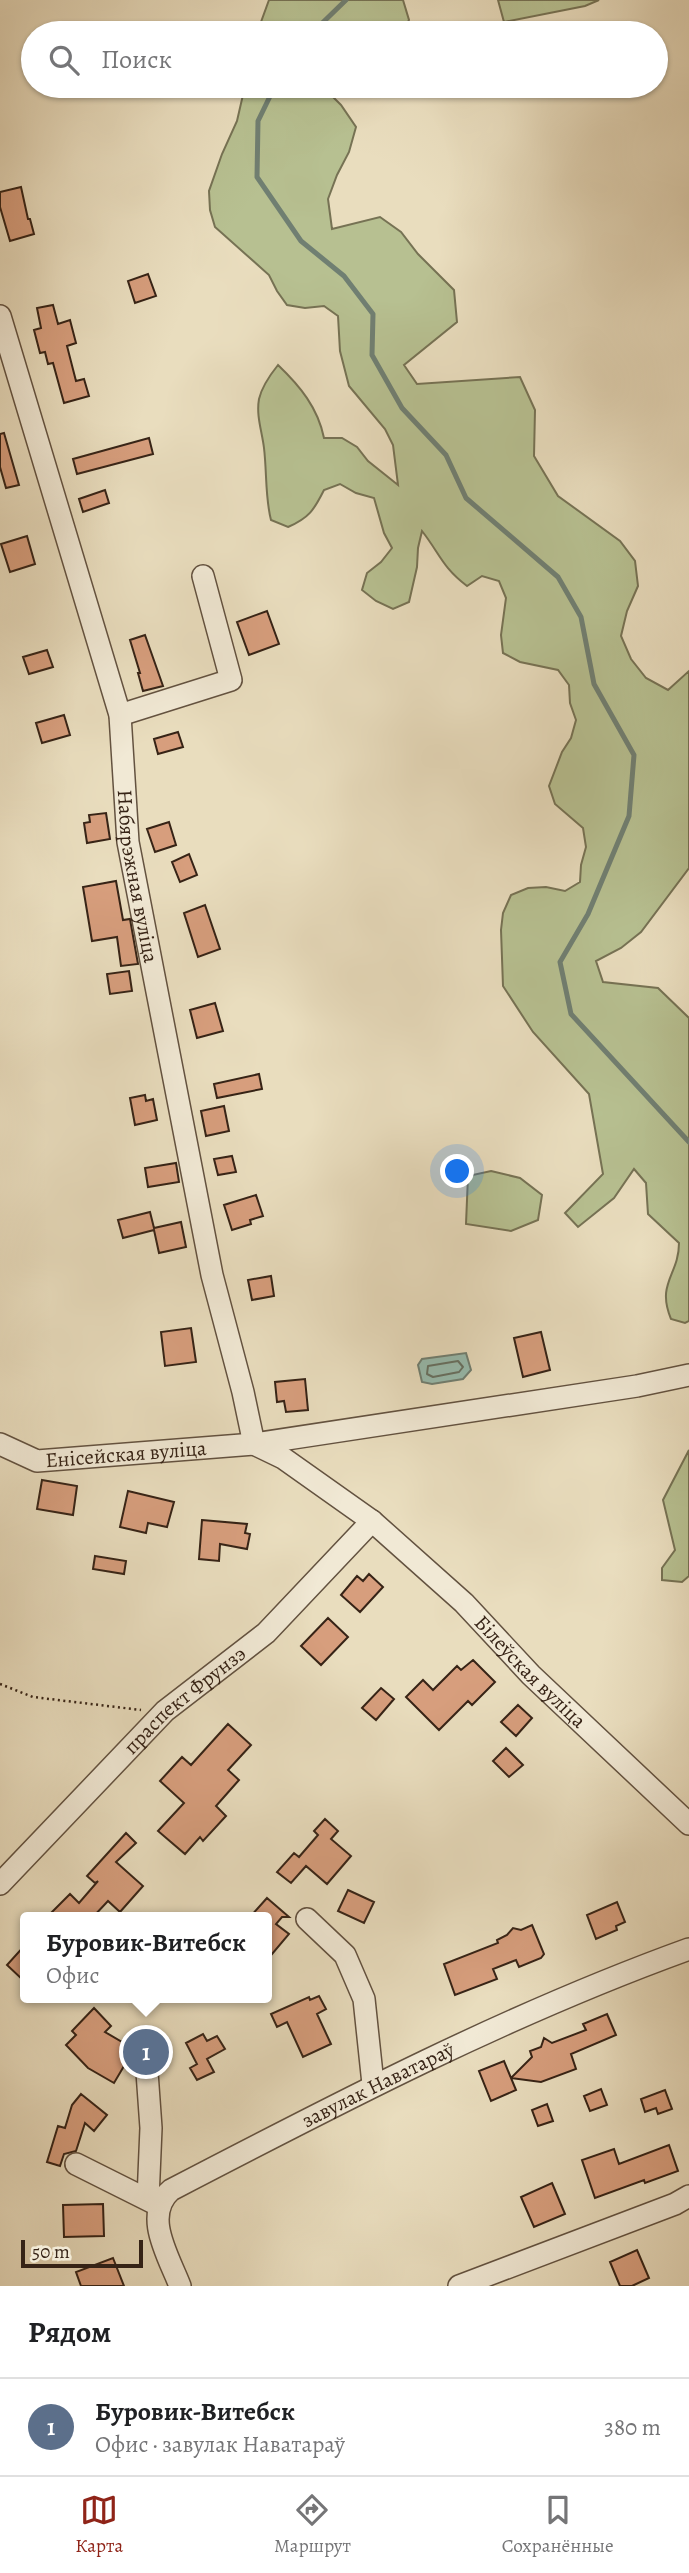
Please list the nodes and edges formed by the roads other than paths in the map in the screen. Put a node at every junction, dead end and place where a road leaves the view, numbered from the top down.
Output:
1 (0, 316) edge
2 (203, 576) dead end
3 (120, 715) junction
4 (689, 1375) edge
5 (0, 1444) edge
6 (254, 1444) junction
7 (372, 1521) junction
8 (689, 1824) edge
9 (0, 1884) edge
10 (307, 1919) dead end
11 (689, 1949) edge
12 (147, 2072) dead end
13 (373, 2084) junction
14 (76, 2164) dead end
15 (689, 2196) edge
16 (153, 2202) junction
17 (180, 2286) edge
18 (459, 2286) edge

1 - 3 street, Набярэжная вуліца
2 - 3 street
3 - 6 street, Набярэжная вуліца
4 - 6 street, Енісейская вуліца
5 - 6 street, Енісейская вуліца
6 - 7 street, Білеўская вуліца
7 - 8 street, Білеўская вуліца
7 - 9 street, праспект Фрунзэ
10 - 13 street
11 - 13 street, завулак Наватараў
12 - 16 street
13 - 16 street, завулак Наватараў
14 - 16 street
15 - 18 street
16 - 17 street

